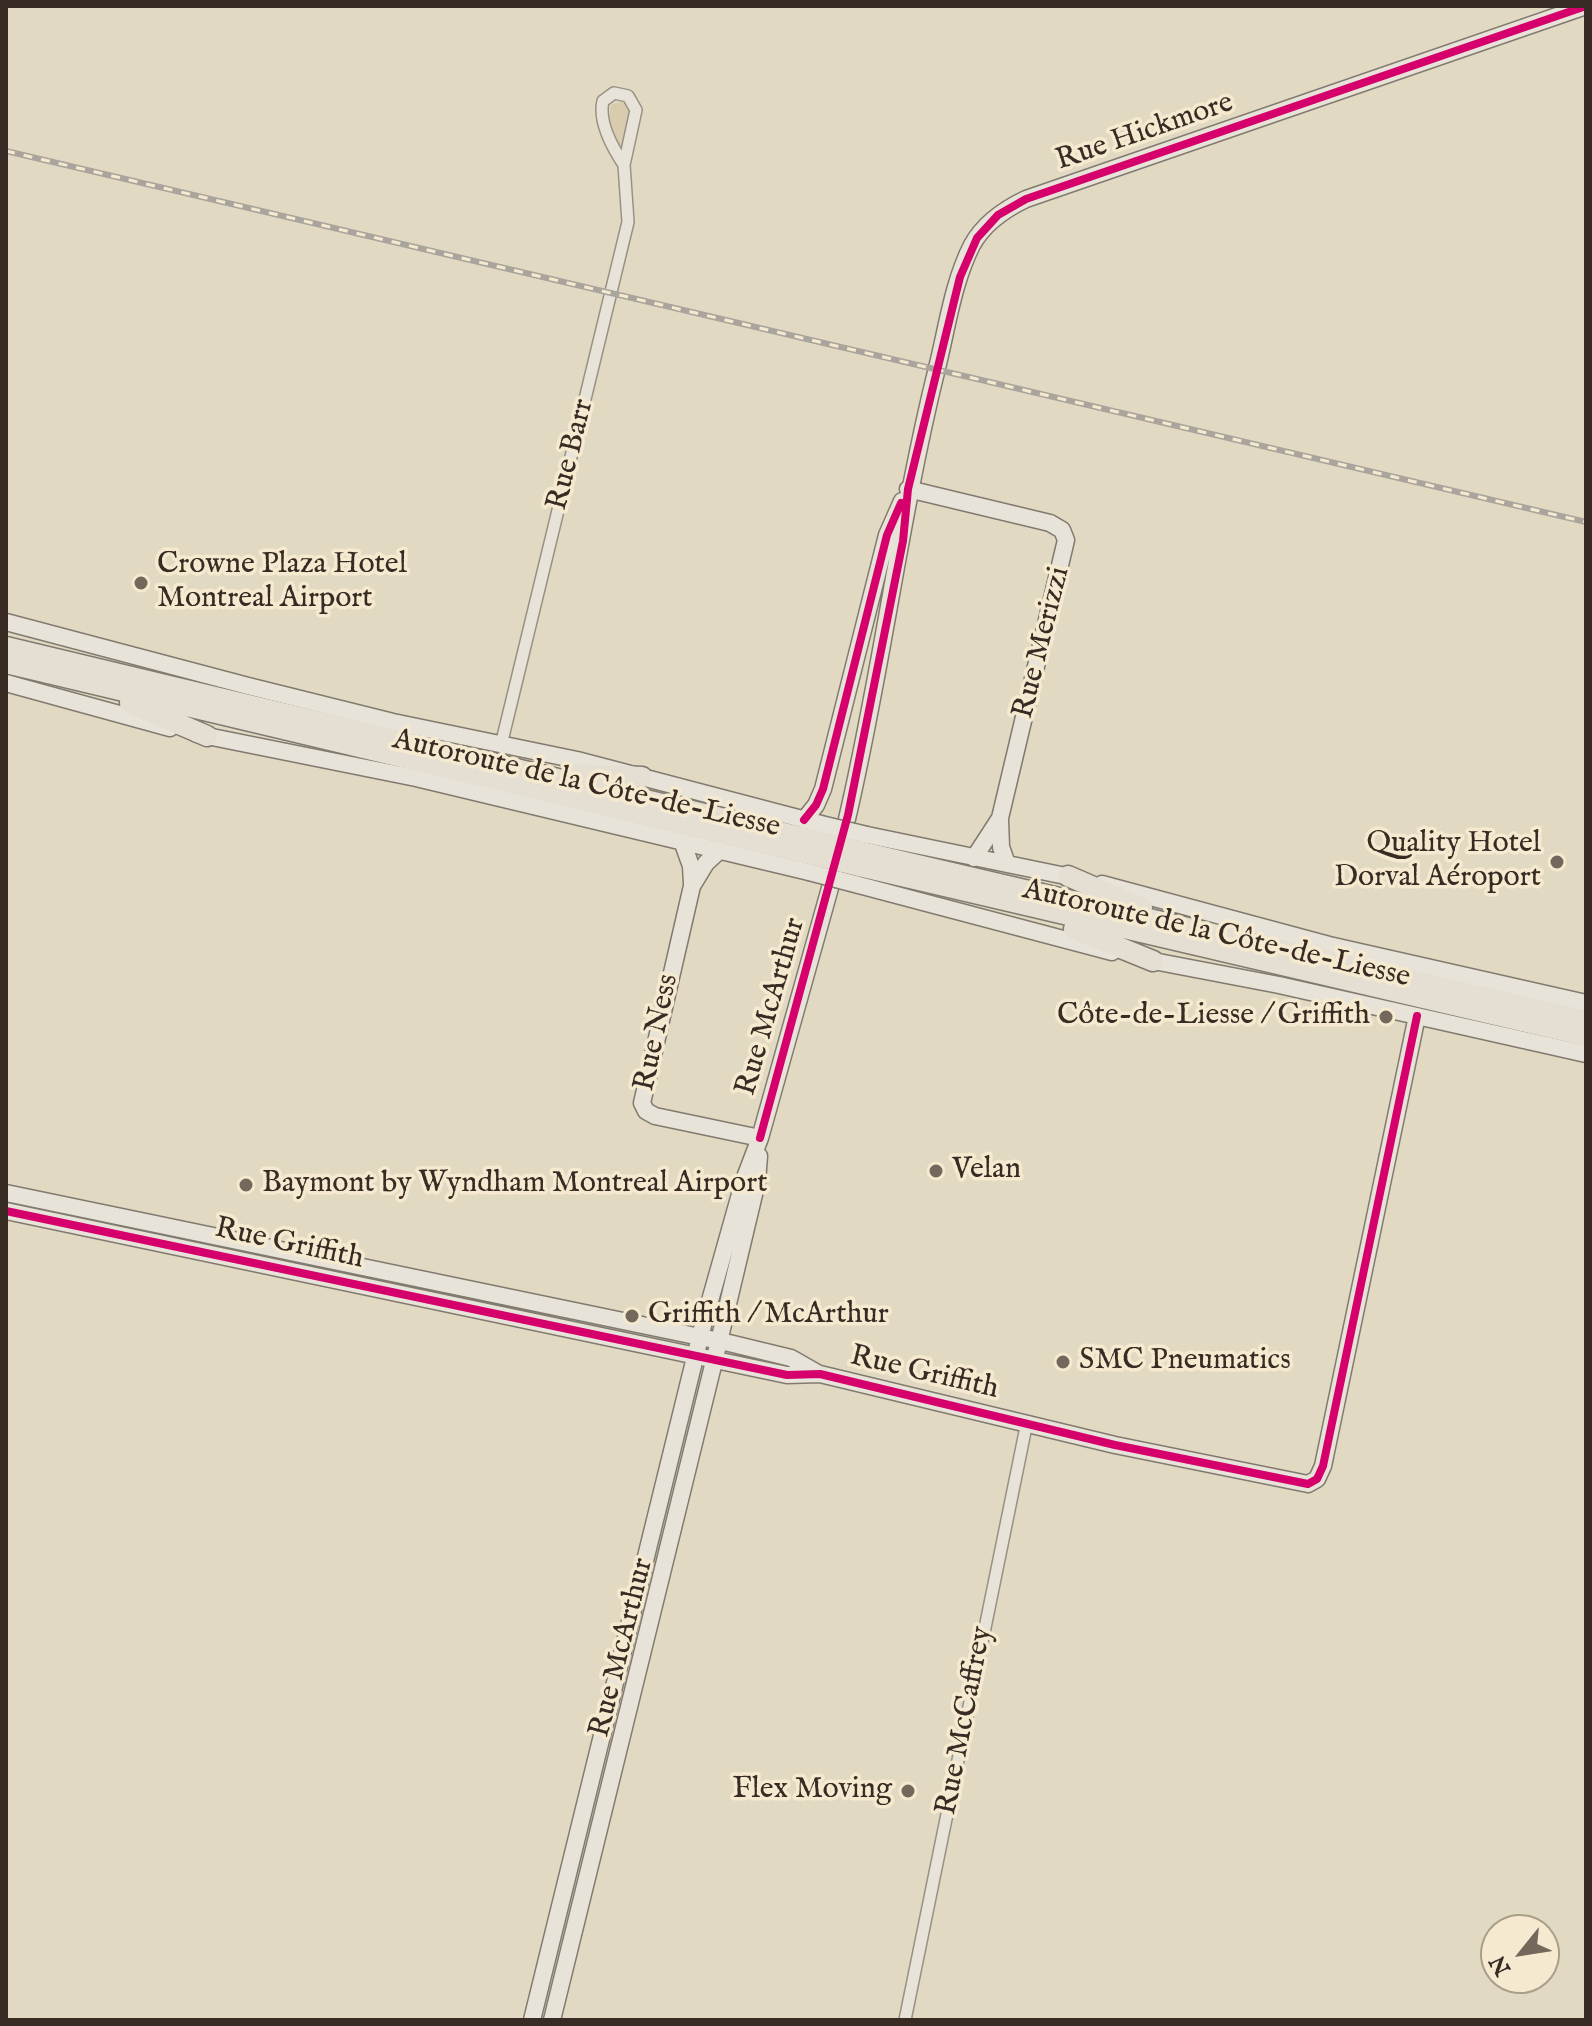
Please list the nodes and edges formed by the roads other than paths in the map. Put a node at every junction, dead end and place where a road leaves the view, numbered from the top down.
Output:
1 (1586, 6) edge
2 (624, 165) junction
3 (908, 489) junction
4 (6, 622) edge
5 (6, 645) edge
6 (6, 663) edge
7 (44, 664) junction
8 (6, 683) edge
9 (207, 736) junction
10 (501, 745) junction
11 (532, 773) junction
12 (642, 777) junction
13 (1000, 818) junction
14 (847, 819) dead end
15 (804, 820) junction
16 (682, 841) junction
17 (815, 848) junction
18 (719, 851) junction
19 (974, 858) junction
20 (861, 859) junction
21 (1007, 864) junction
22 (1068, 876) junction
23 (692, 886) junction
24 (830, 888) dead end
25 (992, 898) junction
26 (1232, 940) junction
27 (1153, 961) junction
28 (1586, 1003) edge
29 (1417, 1016) junction
30 (1586, 1021) edge
31 (1586, 1036) edge
32 (1586, 1054) edge
33 (760, 1138) junction
34 (6, 1193) edge
35 (6, 1211) edge
36 (128, 1228) junction
37 (205, 1234) junction
38 (202, 1252) junction
39 (700, 1337) junction
40 (719, 1341) junction
41 (695, 1356) junction
42 (714, 1359) junction
43 (820, 1374) junction
44 (1027, 1422) junction
45 (532, 2020) edge
46 (552, 2020) edge
47 (905, 2020) edge

1 - 3 street, Rue Hickmore
2 - 2 street, Rue Barr
2 - 10 street, Rue Barr
3 - 13 street, Rue Merizzi
3 - 14 street
3 - 15 street
4 - 10 street
5 - 7 highway
6 - 7 highway, Autoroute de la Côte-de-Liesse
7 - 9 highway
7 - 11 highway, Autoroute de la Côte-de-Liesse
7 - 17 highway, Autoroute de la Côte-de-Liesse
8 - 9 street
9 - 16 street
10 - 12 street
11 - 12 highway
11 - 17 highway, Autoroute de la Côte-de-Liesse
12 - 15 street
13 - 19 street, Rue Merizzi
13 - 21 street, Rue Merizzi
15 - 17 street
16 - 18 street
16 - 23 street, Rue Ness
17 - 18 street
17 - 20 highway, Autoroute de la Côte-de-Liesse, bridge
17 - 20 street, bridge
18 - 23 street, Rue Ness
19 - 20 street
19 - 21 street
20 - 25 highway, Autoroute de la Côte-de-Liesse
20 - 26 highway, Autoroute de la Côte-de-Liesse
20 - 27 street
21 - 22 street
22 - 26 highway
22 - 28 street
23 - 33 street, Rue Ness
24 - 33 street, Rue McArthur
25 - 27 highway
25 - 31 highway, Autoroute de la Côte-de-Liesse
26 - 30 highway, Autoroute de la Côte-de-Liesse
27 - 29 street
29 - 32 street
29 - 44 street, Rue Griffith
33 - 39 street, Rue McArthur
33 - 40 street, Rue McArthur
34 - 36 street, Rue Griffith
35 - 36 street, Rue Griffith
36 - 37 street, Rue Griffith
36 - 38 street, Rue Griffith
37 - 38 street
37 - 39 street, Rue Griffith
38 - 41 street, Rue Griffith
39 - 40 street, Rue Griffith
39 - 41 street, Rue McArthur
40 - 42 street, Rue McArthur
40 - 43 street, Rue Griffith
41 - 42 street, Rue Griffith
41 - 45 street, Rue McArthur
42 - 43 street, Rue Griffith
42 - 46 street, Rue McArthur
43 - 44 street, Rue Griffith
44 - 47 street, Rue McCaffrey

